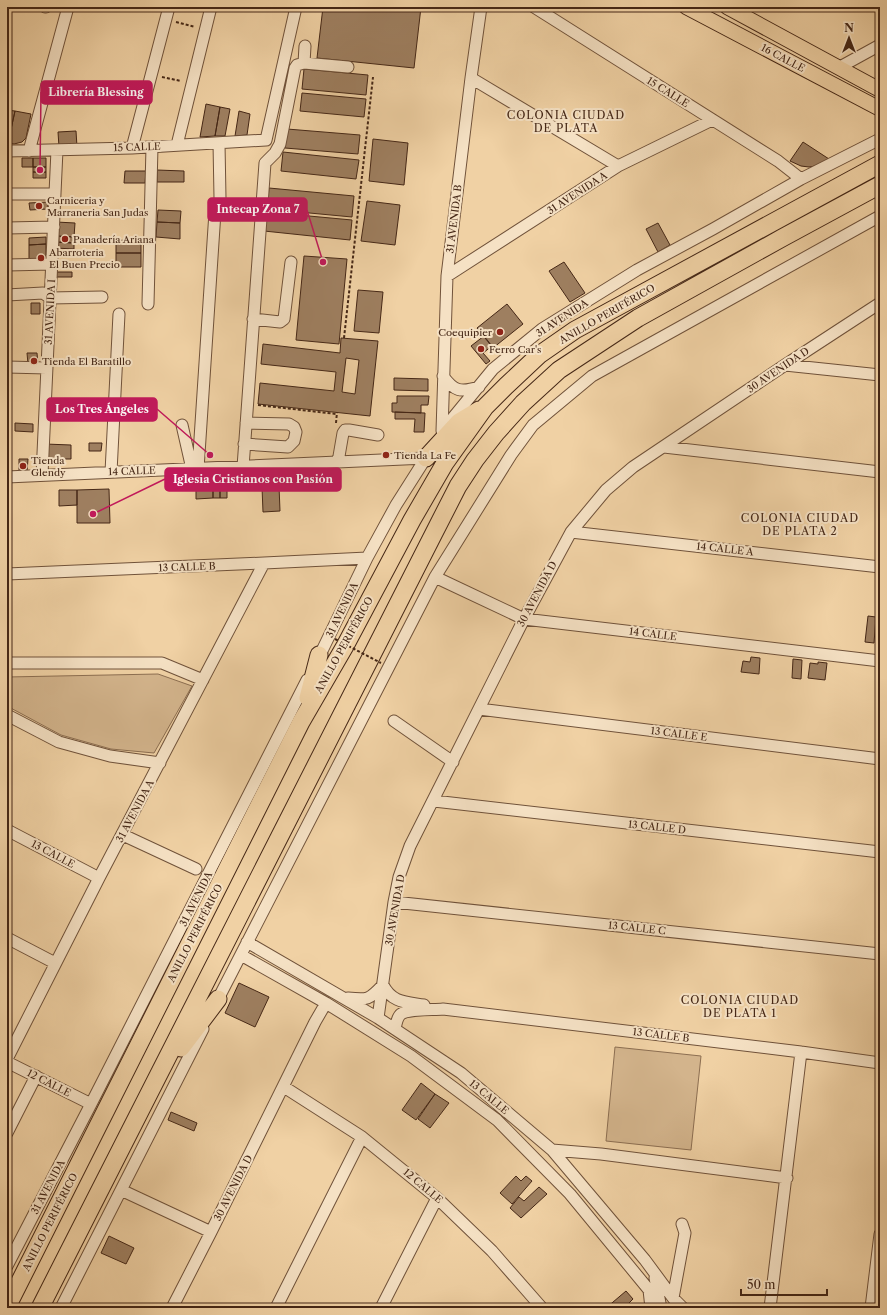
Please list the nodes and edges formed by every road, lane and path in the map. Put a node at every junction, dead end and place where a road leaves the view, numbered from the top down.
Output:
1 (68, 7) edge
2 (169, 7) edge
3 (211, 7) edge
4 (296, 7) edge
5 (481, 7) edge
6 (534, 7) edge
7 (688, 7) edge
8 (727, 7) edge
9 (166, 19) junction
10 (206, 30) junction
11 (880, 45) edge
12 (305, 46) dead end
13 (304, 63) junction
14 (348, 67) dead end
15 (840, 68) junction
16 (152, 74) junction
17 (373, 77) dead end
18 (471, 78) junction
19 (192, 84) junction
20 (880, 90) edge
21 (880, 109) edge
22 (712, 120) junction
23 (880, 139) edge
24 (219, 143) junction
25 (177, 145) junction
26 (152, 147) junction
27 (132, 148) junction
28 (57, 150) junction
29 (29, 151) junction
30 (7, 152) edge
31 (880, 164) edge
32 (618, 166) junction
33 (801, 179) junction
34 (880, 185) edge
35 (7, 194) edge
36 (55, 194) junction
37 (220, 198) dead end
38 (215, 212) dead end
39 (880, 216) edge
40 (54, 226) junction
41 (7, 228) edge
42 (291, 262) dead end
43 (52, 264) junction
44 (7, 265) edge
45 (448, 276) junction
46 (7, 295) edge
47 (102, 297) dead end
48 (50, 298) junction
49 (880, 303) edge
50 (148, 304) dead end
51 (119, 314) dead end
52 (253, 319) junction
53 (344, 338) dead end
54 (785, 364) junction
55 (7, 367) edge
56 (47, 368) junction
57 (880, 375) edge
58 (443, 376) junction
59 (479, 387) junction
60 (247, 404) junction
61 (485, 407) junction
62 (336, 414) dead end
63 (246, 423) junction
64 (182, 425) dead end
65 (442, 431) junction
66 (378, 435) dead end
67 (244, 444) junction
68 (664, 447) junction
69 (426, 458) junction
70 (338, 462) junction
71 (243, 467) junction
72 (195, 469) junction
73 (111, 472) junction
74 (880, 472) edge
75 (42, 475) junction
76 (7, 477) edge
77 (571, 532) junction
78 (367, 558) junction
79 (264, 563) junction
80 (880, 567) edge
81 (7, 574) edge
82 (435, 577) junction
83 (524, 619) junction
84 (336, 639) dead end
85 (319, 656) junction
86 (880, 661) edge
87 (7, 662) edge
88 (381, 663) dead end
89 (203, 680) junction
90 (479, 709) junction
91 (7, 715) edge
92 (394, 721) dead end
93 (301, 722) junction
94 (880, 759) edge
95 (453, 762) junction
96 (160, 763) junction
97 (434, 801) junction
98 (7, 830) edge
99 (123, 835) junction
100 (880, 852) edge
101 (196, 869) dead end
102 (99, 878) junction
103 (394, 902) junction
104 (7, 938) edge
105 (247, 942) junction
106 (880, 954) edge
107 (241, 955) junction
108 (55, 962) junction
109 (382, 985) junction
110 (342, 997) junction
111 (218, 999) junction
112 (326, 1004) junction
113 (443, 1009) junction
114 (378, 1018) junction
115 (395, 1029) junction
116 (801, 1052) junction
117 (7, 1058) edge
118 (7, 1062) edge
119 (880, 1063) edge
120 (36, 1076) junction
121 (155, 1081) junction
122 (284, 1087) junction
123 (91, 1104) junction
124 (7, 1133) edge
125 (362, 1137) junction
126 (552, 1150) junction
127 (787, 1178) junction
128 (121, 1190) junction
129 (437, 1198) junction
130 (682, 1224) dead end
131 (211, 1232) junction
132 (880, 1234) edge
133 (10, 1254) edge
134 (7, 1266) edge
135 (654, 1272) junction
136 (673, 1298) junction
137 (7, 1307) edge
138 (40, 1308) edge
139 (61, 1308) edge
140 (172, 1308) edge
141 (276, 1308) edge
142 (381, 1308) edge
143 (542, 1308) edge
144 (651, 1308) edge
145 (661, 1308) edge
146 (683, 1308) edge
147 (770, 1308) edge
148 (870, 1308) edge

1 - 29 street
2 - 9 street
3 - 10 street
4 - 24 street, 15 CALLE
5 - 18 street, 31 AVENIDA B
6 - 22 street, 15 CALLE
7 - 21 main road, 16 CALLE
8 - 15 main road, 16 CALLE
9 - 10 path
9 - 16 street
10 - 19 street
11 - 15 street
12 - 13 street
13 - 14 street
13 - 52 street
15 - 20 main road, 16 CALLE
16 - 19 path
16 - 27 street
17 - 53 path
18 - 32 street
18 - 45 street, 31 AVENIDA B
19 - 25 street
22 - 32 street, 31 AVENIDA A
22 - 33 street, 15 CALLE
23 - 33 street, 31 AVENIDA
24 - 25 street, 15 CALLE
24 - 37 street
25 - 26 street, 15 CALLE
26 - 27 street, 15 CALLE
26 - 50 street
27 - 28 street, 15 CALLE
28 - 29 street, 15 CALLE
28 - 36 street, 31 AVENIDA I
29 - 30 street, 15 CALLE
31 - 61 highway, ANILLO PERIFÉRICO
32 - 45 street, 31 AVENIDA A
33 - 59 street, 31 AVENIDA
34 - 121 highway, ANILLO PERIFÉRICO
35 - 36 street
36 - 40 street, 31 AVENIDA I
38 - 72 street
39 - 82 street
40 - 41 street
40 - 43 street, 31 AVENIDA I
42 - 52 street
43 - 44 street
43 - 48 street, 31 AVENIDA I
45 - 58 street, 31 AVENIDA B
46 - 48 street
47 - 48 street
48 - 56 street, 31 AVENIDA I
49 - 54 street, 30 AVENIDA D
51 - 73 street
52 - 60 street
54 - 57 street
54 - 68 street, 30 AVENIDA D
55 - 56 street
56 - 75 street, 31 AVENIDA I
58 - 59 street
58 - 65 street, 31 AVENIDA B
59 - 65 street, 31 AVENIDA
60 - 62 path
60 - 63 street
61 - 69 highway
61 - 93 highway, ANILLO PERIFÉRICO
63 - 67 street
63 - 67 street
64 - 72 street
65 - 69 street, 31 AVENIDA
66 - 70 street
67 - 71 street
68 - 74 street
68 - 77 street, 30 AVENIDA D
69 - 70 street, 14 CALLE
69 - 78 street, 31 AVENIDA
70 - 71 street, 14 CALLE
71 - 72 street, 14 CALLE
72 - 73 street, 14 CALLE
73 - 75 street, 14 CALLE
75 - 76 street, 14 CALLE
77 - 80 street, 14 CALLE A
77 - 83 street, 30 AVENIDA D
78 - 79 street, 13 CALLE B
78 - 85 street, 31 AVENIDA
79 - 81 street, 13 CALLE B
79 - 89 street, 31 AVENIDA A
82 - 83 street, 14 CALLE
82 - 105 street
83 - 86 street, 14 CALLE
83 - 90 street, 30 AVENIDA D
84 - 88 path, bridge
85 - 93 highway
85 - 123 street, 31 AVENIDA
87 - 89 street
89 - 96 street, 31 AVENIDA A
90 - 94 street, 13 CALLE E
90 - 95 street, 30 AVENIDA D
91 - 96 street
92 - 95 street
93 - 137 highway, ANILLO PERIFÉRICO
95 - 97 street, 30 AVENIDA D
96 - 99 street, 31 AVENIDA A
97 - 100 street, 13 CALLE D
97 - 103 street, 30 AVENIDA D
98 - 102 street, 13 CALLE
99 - 101 street
99 - 102 street, 31 AVENIDA A
102 - 108 street, 31 AVENIDA A
103 - 106 street, 13 CALLE C
103 - 109 street, 30 AVENIDA D
104 - 108 street
105 - 107 street
105 - 110 street, 13 CALLE
107 - 111 street
107 - 112 street, 13 CALLE
108 - 117 street, 31 AVENIDA A
109 - 110 street
109 - 113 street, 13 CALLE B
109 - 114 street, 30 AVENIDA D
110 - 114 street, 13 CALLE
111 - 121 highway
111 - 128 street
112 - 122 street, 30 AVENIDA D
112 - 144 street, 13 CALLE
113 - 115 street, 13 CALLE B
113 - 116 street, 13 CALLE B
114 - 115 street, 13 CALLE
115 - 126 street, 13 CALLE
116 - 119 street, 13 CALLE B
116 - 127 street
118 - 120 street, 12 CALLE
120 - 123 street, 12 CALLE
120 - 124 street
121 - 138 highway, ANILLO PERIFÉRICO
122 - 125 street, 12 CALLE
122 - 131 street, 30 AVENIDA D
123 - 133 street, 31 AVENIDA
125 - 129 street, 12 CALLE
125 - 141 street
126 - 127 street
126 - 135 street, 13 CALLE
127 - 147 street
128 - 131 street
128 - 139 street
129 - 142 street
129 - 143 street, 12 CALLE
130 - 136 street
131 - 140 street, 30 AVENIDA D
132 - 148 street
133 - 134 street, 31 AVENIDA
135 - 136 street, 13 CALLE
135 - 145 street
136 - 146 street, 13 CALLE

